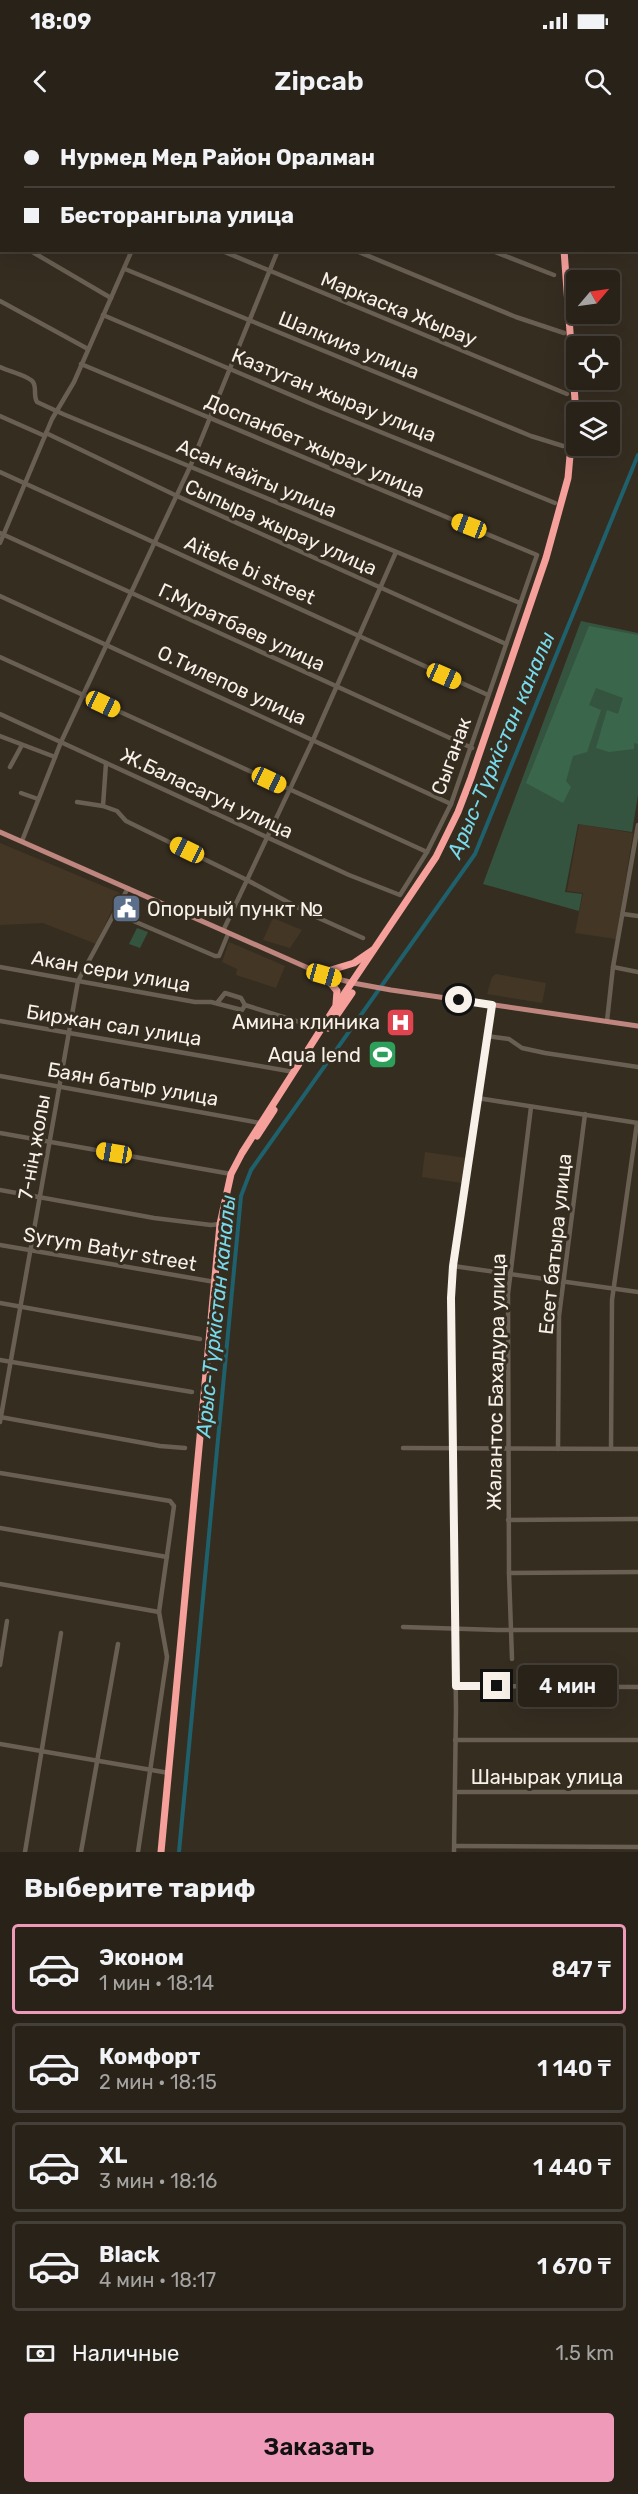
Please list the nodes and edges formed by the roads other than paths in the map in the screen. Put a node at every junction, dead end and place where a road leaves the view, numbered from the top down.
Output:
1 (32, 252) edge
2 (131, 252) edge
3 (224, 252) edge
4 (277, 252) edge
5 (359, 252) edge
6 (495, 252) edge
7 (566, 252) edge
8 (566, 252) edge
9 (125, 270) junction
10 (269, 272) junction
11 (554, 275) dead end
12 (111, 298) junction
13 (0, 301) edge
14 (103, 315) junction
15 (249, 320) junction
16 (564, 333) dead end
17 (575, 336) edge
18 (88, 349) junction
19 (81, 364) junction
20 (0, 367) edge
21 (230, 368) junction
22 (567, 394) dead end
23 (57, 411) junction
24 (0, 416) edge
25 (209, 418) junction
26 (46, 435) junction
27 (563, 446) dead end
28 (576, 456) edge
29 (190, 467) junction
30 (0, 472) edge
31 (25, 483) junction
32 (177, 496) junction
33 (555, 503) dead end
34 (2, 534) edge
35 (0, 543) edge
36 (153, 544) junction
37 (396, 552) junction
38 (537, 555) joint
39 (381, 588) junction
40 (129, 592) junction
41 (0, 596) edge
42 (520, 603) junction
43 (359, 637) junction
44 (105, 644) junction
45 (506, 644) junction
46 (0, 657) edge
47 (337, 687) junction
48 (82, 695) junction
49 (488, 695) junction
50 (0, 714) edge
51 (0, 736) edge
52 (313, 740) junction
53 (61, 742) junction
54 (22, 745) junction
55 (472, 748) junction
56 (55, 757) junction
57 (106, 763) junction
58 (10, 768) dead end
59 (290, 790) junction
60 (21, 793) dead end
61 (38, 799) junction
62 (77, 802) dead end
63 (451, 804) junction
64 (103, 806) junction
65 (638, 825) edge
66 (0, 832) edge
67 (267, 837) junction
68 (22, 841) junction
69 (427, 852) junction
70 (635, 858) edge
71 (247, 880) junction
72 (128, 888) junction
73 (402, 893) joint
74 (115, 913) junction
75 (623, 914) junction
76 (638, 916) edge
77 (226, 932) junction
78 (363, 938) dead end
79 (376, 949) junction
80 (0, 967) edge
81 (613, 967) junction
82 (638, 972) edge
83 (322, 974) junction
84 (78, 981) junction
85 (355, 984) junction
86 (217, 1004) junction
87 (245, 1005) junction
88 (492, 1005) junction
89 (336, 1006) junction
90 (0, 1021) edge
91 (607, 1021) junction
92 (638, 1026) edge
93 (322, 1029) junction
94 (69, 1032) junction
95 (486, 1036) junction
96 (638, 1067) edge
97 (294, 1072) junction
98 (0, 1076) edge
99 (60, 1086) junction
100 (477, 1098) junction
101 (531, 1107) junction
102 (585, 1114) junction
103 (260, 1123) junction
104 (638, 1123) edge
105 (0, 1133) edge
106 (50, 1142) junction
107 (231, 1174) junction
108 (0, 1190) edge
109 (41, 1197) junction
110 (220, 1224) junction
111 (0, 1245) edge
112 (30, 1251) junction
113 (453, 1266) junction
114 (509, 1275) junction
115 (215, 1282) junction
116 (562, 1282) junction
117 (614, 1288) junction
118 (638, 1292) edge
119 (0, 1303) edge
120 (21, 1306) junction
121 (200, 1339) dead end
122 (0, 1360) edge
123 (11, 1362) junction
124 (192, 1392) dead end
125 (0, 1419) edge
126 (185, 1448) dead end
127 (403, 1448) dead end
128 (453, 1449) junction
129 (558, 1449) junction
130 (611, 1449) junction
131 (638, 1449) edge
132 (507, 1450) junction
133 (0, 1473) edge
134 (638, 1519) edge
135 (508, 1520) junction
136 (0, 1528) edge
137 (167, 1557) junction
138 (638, 1572) edge
139 (508, 1574) junction
140 (0, 1584) edge
141 (159, 1612) junction
142 (7, 1621) dead end
143 (402, 1627) dead end
144 (454, 1629) junction
145 (511, 1630) junction
146 (638, 1630) edge
147 (61, 1633) dead end
148 (118, 1644) dead end
149 (512, 1659) dead end
150 (0, 1665) edge
151 (456, 1686) junction
152 (638, 1687) edge
153 (455, 1740) junction
154 (638, 1740) edge
155 (0, 1744) edge
156 (42, 1752) junction
157 (97, 1761) junction
158 (150, 1770) junction
159 (168, 1773) junction
160 (455, 1792) junction
161 (638, 1792) edge
162 (638, 1847) edge
163 (455, 1849) edge
164 (25, 1852) edge
165 (81, 1852) edge
166 (138, 1852) edge
167 (163, 1852) edge

1 - 12 street
2 - 9 street
3 - 10 street, Маркаска Жырау
4 - 10 street
5 - 16 street
6 - 11 street
7 - 17 highway
8 - 79 highway
9 - 12 street
9 - 15 street, Шалкииз улица
10 - 15 street
10 - 22 street, Маркаска Жырау
12 - 14 street
13 - 18 street
14 - 18 street
14 - 21 street, Казтуган жырау улица
15 - 21 street
15 - 27 street, Шалкииз улица
18 - 19 street
19 - 23 street
19 - 25 street, Доспанбет жырау улица
20 - 23 street, Асан кайгы улица
21 - 25 street
21 - 33 street, Казтуган жырау улица
23 - 26 street
23 - 29 street, Асан кайгы улица
24 - 26 street, Сыпыра жырау улица
25 - 29 street
25 - 38 street, Доспанбет жырау улица
26 - 31 street
26 - 32 street, Сыпыра жырау улица
28 - 85 highway
29 - 32 street
29 - 37 street, Асан кайгы улица
30 - 31 street, Aiteke bi street
31 - 34 street
31 - 36 street, Aiteke bi street
32 - 36 street
32 - 39 street, Сыпыра жырау улица
34 - 35 street
34 - 40 street, Г.Муратбаев улица
36 - 40 street
36 - 43 street, Aiteke bi street
37 - 39 street
37 - 42 street, Асан кайгы улица
38 - 42 street, Сыганак
39 - 43 street
39 - 45 street, Сыпыра жырау улица
40 - 44 street
40 - 47 street, Г.Муратбаев улица
41 - 44 street, О.Тилепов улица
42 - 45 street, Сыганак
43 - 47 street
43 - 49 street, Aiteke bi street
44 - 48 street
44 - 52 street, О.Тилепов улица
45 - 49 street, Сыганак
46 - 48 street
47 - 52 street
47 - 55 street, Г.Муратбаев улица
48 - 53 street
48 - 59 street
49 - 55 street, Сыганак
50 - 53 street, Ж.Баласагун улица
51 - 54 street
52 - 59 street
52 - 63 street, О.Тилепов улица
53 - 56 street
53 - 57 street, Ж.Баласагун улица
54 - 56 street
54 - 58 street
55 - 63 street, Сыганак
56 - 61 street
57 - 64 street
57 - 67 street, Ж.Баласагун улица
59 - 67 street
59 - 69 street
60 - 61 street
61 - 68 street
62 - 64 street
63 - 69 street, Сыганак
64 - 71 street
65 - 70 street
66 - 68 main road
67 - 71 street
67 - 73 street, Ж.Баласагун улица
68 - 72 main road
69 - 73 street, Сыганак
70 - 75 street
71 - 77 street
71 - 78 street
72 - 74 street, 7-нің жолы
72 - 77 main road
74 - 77 street
74 - 84 street, 7-нің жолы
75 - 76 street
75 - 81 street
77 - 83 main road
79 - 83 highway
79 - 85 highway
80 - 84 street, Акан сери улица
81 - 82 street
81 - 91 street
83 - 85 main road
83 - 89 highway
84 - 86 street, Акан сери улица
84 - 94 street, 7-нің жолы
85 - 88 main road
85 - 89 highway
85 - 167 highway
86 - 87 street, Акан сери улица
86 - 87 street, Акан сери улица
87 - 93 street, Акан сери улица
88 - 91 main road
88 - 95 street
89 - 93 highway
90 - 94 street, Биржан сал улица
91 - 92 main road
93 - 97 highway
94 - 97 street, Биржан сал улица
94 - 99 street, 7-нің жолы
95 - 96 street
95 - 100 street
97 - 103 highway
98 - 99 street, Баян батыр улица
99 - 103 street, Баян батыр улица
99 - 106 street, 7-нің жолы
100 - 101 street
100 - 113 street
101 - 102 street
101 - 114 street, Жалантос Бахадура улица
102 - 104 street
102 - 116 street, Есет батыра улица
103 - 107 highway
104 - 117 street
105 - 106 street
106 - 107 street
106 - 109 street, 7-нің жолы
107 - 110 highway
108 - 109 street
109 - 110 street
109 - 112 street, 7-нің жолы
110 - 115 highway
111 - 112 street, Syrym Batyr street
112 - 115 street, Syrym Batyr street
112 - 120 street, 7-нің жолы
113 - 114 street
113 - 128 street
114 - 116 street
114 - 132 street, Жалантос Бахадура улица
115 - 159 highway
116 - 117 street
116 - 129 street, Есет батыра улица
117 - 118 street
117 - 130 street
119 - 120 street
120 - 121 street
120 - 123 street, 7-нің жолы
122 - 123 street
123 - 124 street
123 - 125 street, 7-нің жолы
125 - 126 street
127 - 128 street
128 - 132 street
128 - 144 street
129 - 130 street
129 - 132 street
130 - 131 street
132 - 135 street, Жалантос Бахадура улица
133 - 137 street
134 - 135 street
135 - 139 street, Жалантос Бахадура улица
136 - 137 street
137 - 141 street
138 - 139 street
139 - 145 street, Жалантос Бахадура улица
140 - 141 street
141 - 158 street
142 - 150 street
143 - 144 street
144 - 145 street
144 - 151 street
145 - 146 street
145 - 149 street, Жалантос Бахадура улица
147 - 156 street
148 - 157 street
151 - 152 street
151 - 153 street
153 - 154 street
153 - 160 street
155 - 156 street
156 - 157 street
156 - 164 street
157 - 158 street
157 - 165 street
158 - 159 street
158 - 166 street
159 - 167 highway
160 - 161 street, Шанырак улица
160 - 163 street
162 - 163 street

